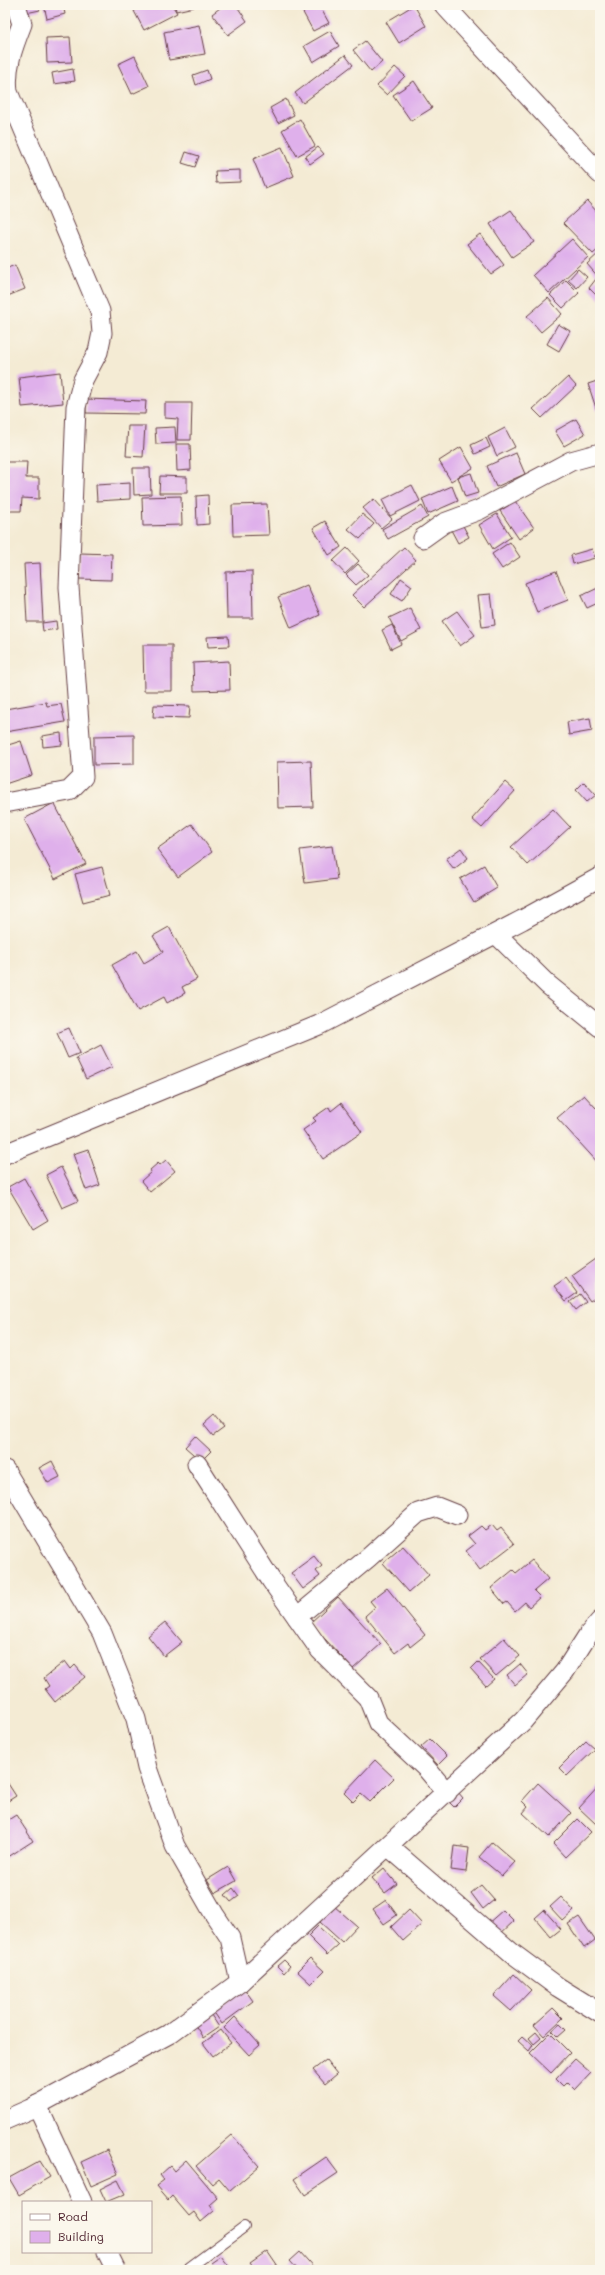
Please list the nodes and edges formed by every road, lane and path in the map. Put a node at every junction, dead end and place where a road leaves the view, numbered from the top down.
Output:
1 (16, 5) edge
2 (444, 5) edge
3 (600, 174) edge
4 (600, 453) edge
5 (423, 538) dead end
6 (5, 803) edge
7 (596, 885) edge
8 (496, 934) junction
9 (600, 1027) edge
10 (5, 1154) edge
11 (197, 1464) dead end
12 (5, 1470) edge
13 (457, 1514) dead end
14 (297, 1617) junction
15 (600, 1621) edge
16 (447, 1793) junction
17 (389, 1847) junction
18 (240, 1982) junction
19 (600, 2013) edge
20 (37, 2105) junction
21 (5, 2120) edge
22 (82, 2201) edge
23 (244, 2227) dead end
24 (108, 2253) edge
25 (116, 2270) edge
26 (186, 2270) edge

1 - 6 street
2 - 3 street
4 - 5 street
7 - 8 street
8 - 9 street
8 - 10 street
11 - 14 street
12 - 18 street
13 - 14 street
14 - 16 street
15 - 16 street
16 - 17 street
17 - 18 street
17 - 19 street
18 - 20 street
20 - 21 street
20 - 22 street
23 - 26 lane
24 - 25 street

